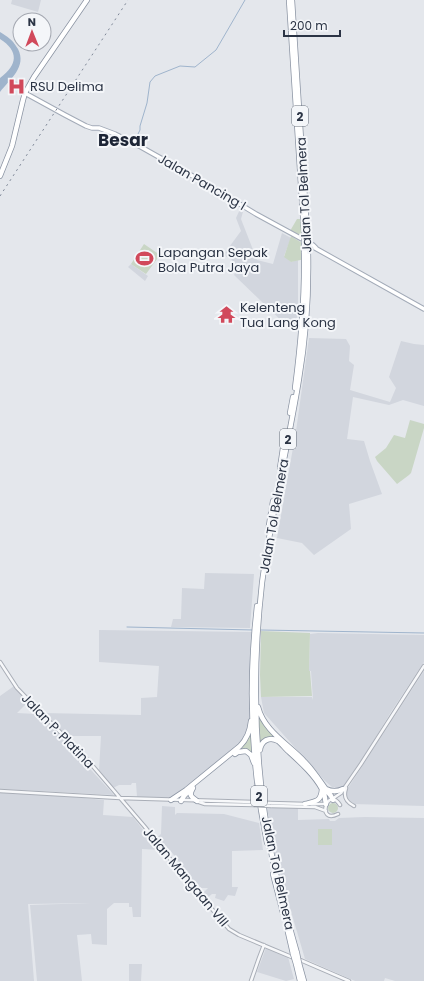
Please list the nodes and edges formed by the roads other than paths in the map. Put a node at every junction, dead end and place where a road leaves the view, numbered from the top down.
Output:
1 (83, 0) edge
2 (86, 0) edge
3 (289, 0) edge
4 (292, 0) edge
5 (39, 68) junction
6 (24, 93) junction
7 (0, 170) edge
8 (0, 176) edge
9 (306, 232) junction
10 (424, 309) edge
11 (256, 635) junction
12 (0, 662) edge
13 (424, 666) edge
14 (256, 692) junction
15 (252, 705) junction
16 (257, 765) junction
17 (347, 784) junction
18 (193, 788) junction
19 (324, 789) junction
20 (343, 789) junction
21 (0, 791) edge
22 (119, 798) junction
23 (171, 800) junction
24 (333, 800) junction
25 (182, 801) junction
26 (197, 801) junction
27 (270, 804) junction
28 (305, 804) junction
29 (326, 804) junction
30 (340, 805) dead end
31 (354, 806) dead end
32 (326, 811) junction
33 (338, 814) dead end
34 (264, 945) junction
35 (298, 964) junction
36 (251, 981) edge
37 (300, 981) edge
38 (304, 981) edge
39 (349, 981) edge

1 - 5 highway
2 - 5 highway
3 - 9 highway, Jalan Tol Belmera / 2
4 - 9 highway, Jalan Tol Belmera / 2
5 - 6 highway
6 - 7 highway
6 - 8 highway
6 - 10 main road, Jalan Pancing I
9 - 11 highway, Jalan Tol Belmera / 2, bridge
11 - 14 highway, Jalan Tol Belmera / 2
11 - 15 highway, Jalan Tol Belmera / 2
12 - 22 street, Jalan P. Platina
13 - 17 street
14 - 16 highway, Jalan Tol Belmera / 2
14 - 19 highway
15 - 16 highway, Jalan Tol Belmera / 2
15 - 23 highway
16 - 18 highway
16 - 19 highway
16 - 35 highway, Jalan Tol Belmera / 2, bridge
17 - 20 street
17 - 31 street
18 - 25 highway
18 - 26 highway
19 - 20 highway
19 - 24 highway
19 - 28 highway
19 - 29 highway
20 - 24 street
21 - 22 street
22 - 23 street
22 - 34 street, Jalan Mangaan VIII
23 - 25 street
24 - 29 street
24 - 30 street
25 - 26 street
26 - 27 street, bridge
27 - 28 street
27 - 32 street
28 - 29 street
29 - 32 street
32 - 33 street
34 - 36 street
34 - 39 street, Jalan Mangaan VIII
35 - 37 highway, Jalan Tol Belmera / 2
35 - 38 highway, Jalan Tol Belmera / 2

